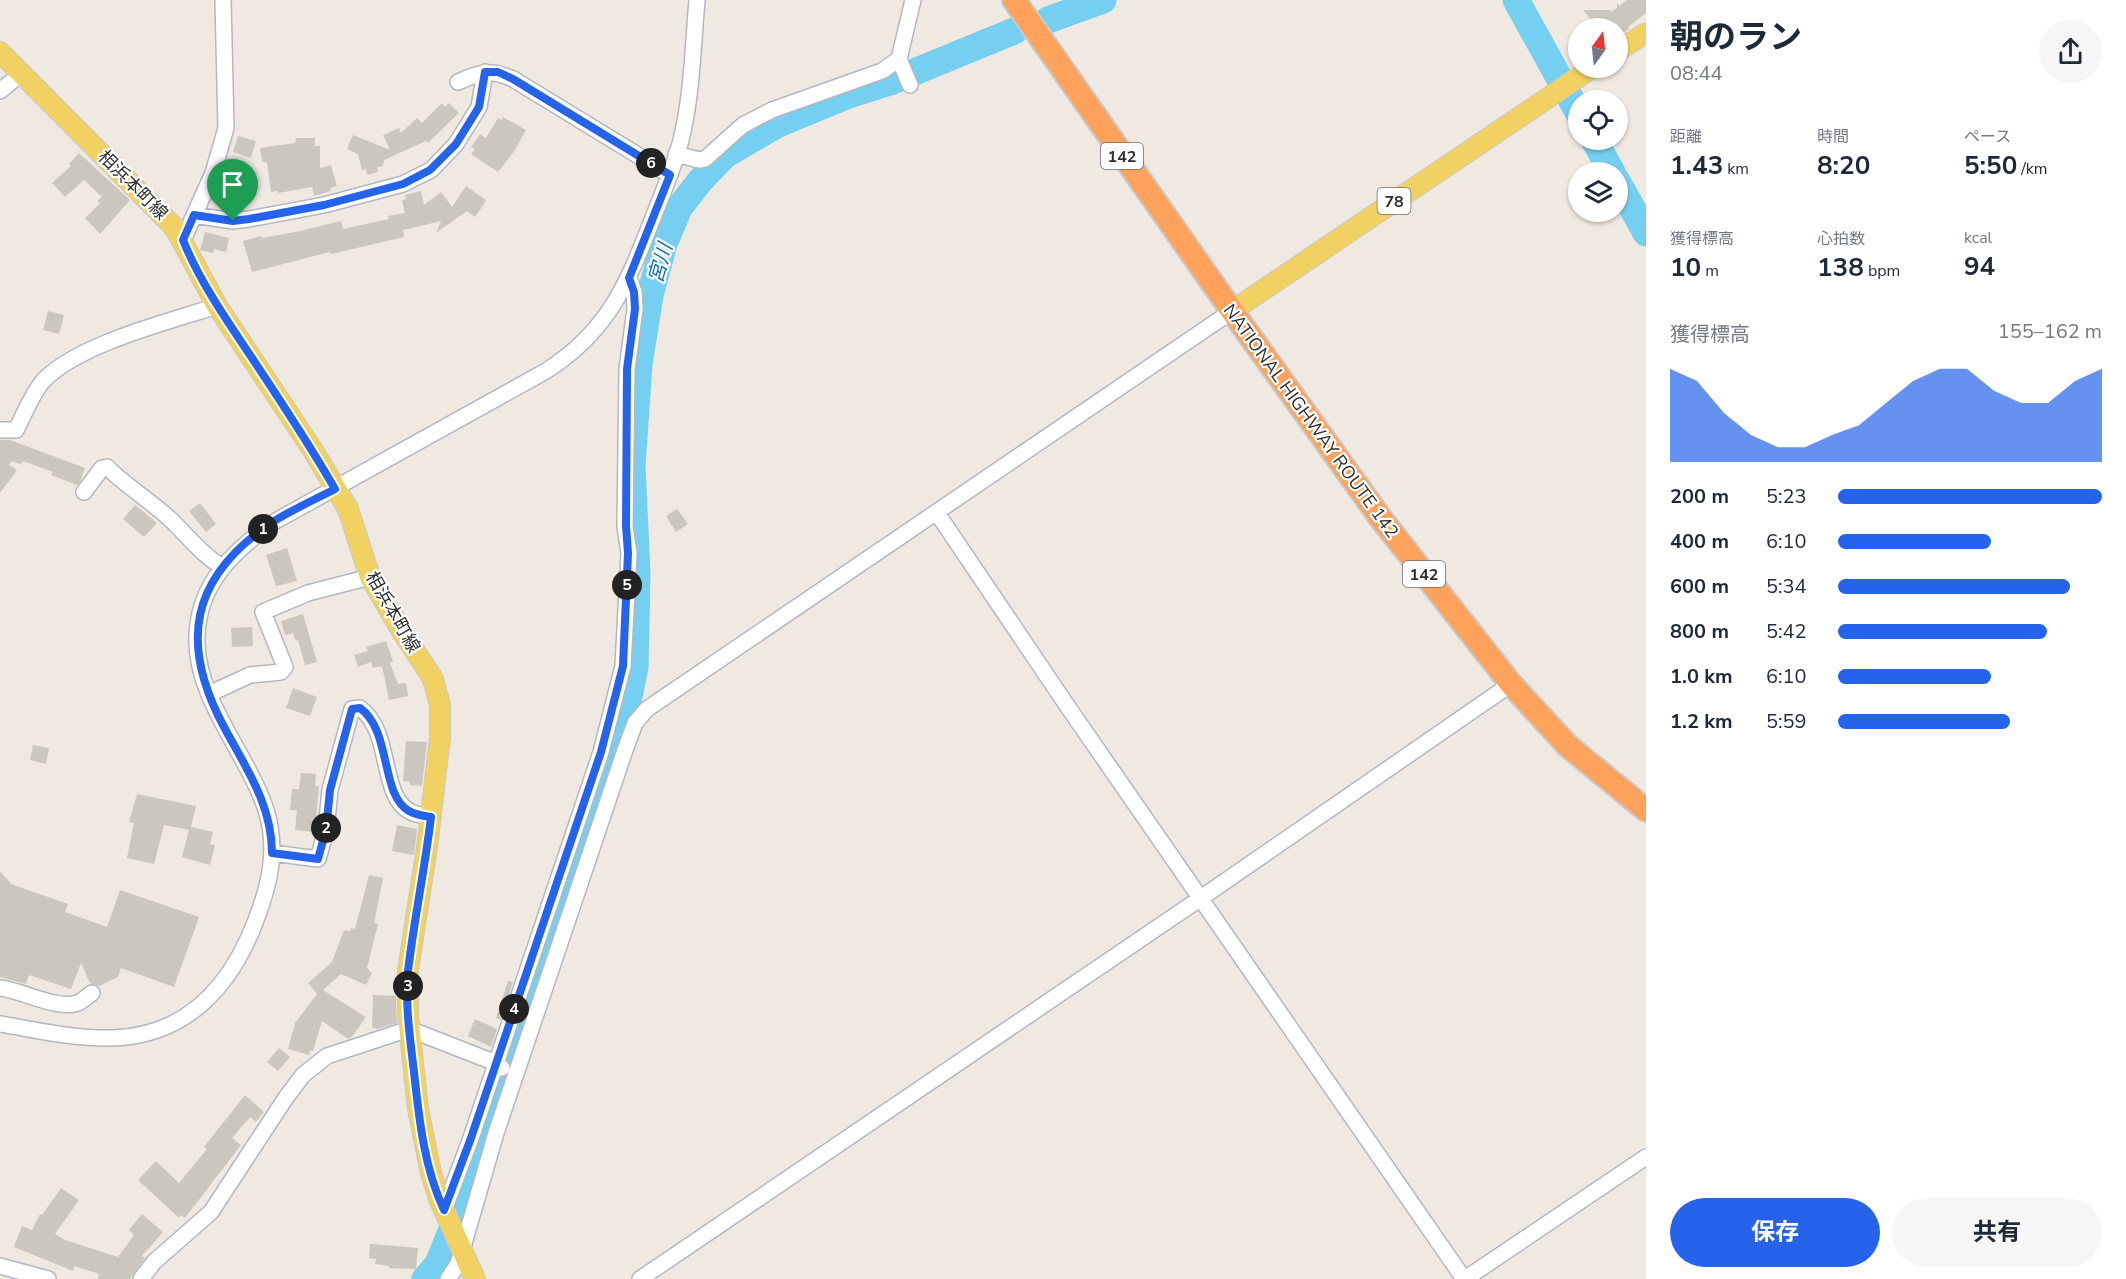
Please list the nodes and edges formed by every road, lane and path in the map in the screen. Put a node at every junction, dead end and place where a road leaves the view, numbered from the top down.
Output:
1 (223, 0) edge
2 (697, 0) edge
3 (913, 0) edge
4 (1014, 0) edge
5 (1646, 33) edge
6 (1628, 44) edge
7 (0, 52) edge
8 (485, 72) junction
9 (22, 73) junction
10 (1576, 78) edge
11 (458, 82) dead end
12 (0, 91) edge
13 (676, 154) junction
14 (670, 175) junction
15 (194, 215) junction
16 (183, 240) junction
17 (629, 278) junction
18 (217, 306) junction
19 (1232, 311) junction
20 (0, 430) edge
21 (335, 489) junction
22 (84, 492) dead end
23 (937, 513) junction
24 (222, 567) junction
25 (370, 577) junction
26 (1511, 684) junction
27 (209, 694) junction
28 (1646, 810) edge
29 (431, 817) junction
30 (272, 853) junction
31 (1201, 898) junction
32 (0, 988) edge
33 (92, 993) dead end
34 (0, 1024) edge
35 (409, 1029) junction
36 (506, 1068) junction
37 (1646, 1157) edge
38 (446, 1214) junction
39 (459, 1244) junction
40 (0, 1266) edge
41 (1459, 1278) edge
42 (48, 1279) edge
43 (141, 1279) edge
44 (448, 1279) edge
45 (477, 1279) edge
46 (640, 1279) edge

1 - 15 street
2 - 13 street
3 - 13 street
4 - 19 highway, NATIONAL HIGHWAY ROUTE 142 / 142
5 - 6 main road
7 - 9 main road, 相浜本町線
8 - 11 street
8 - 14 street
8 - 15 street
9 - 12 street
9 - 16 main road, 相浜本町線
10 - 19 main road, 78
13 - 14 street
14 - 17 street
15 - 16 street
16 - 18 main road, 相浜本町線
17 - 21 street
17 - 36 street
18 - 20 street
18 - 21 main road, 相浜本町線
19 - 23 street
19 - 26 highway, NATIONAL HIGHWAY ROUTE 142 / 142
21 - 24 street
21 - 25 main road, 相浜本町線
22 - 24 street
23 - 31 street
23 - 36 street
24 - 27 street
25 - 27 street
25 - 29 main road, 相浜本町線
26 - 28 highway, NATIONAL HIGHWAY ROUTE 142 / 142
26 - 31 street
27 - 30 street
29 - 30 street
29 - 35 main road, 相浜本町線
30 - 34 street
31 - 41 street
31 - 46 street
32 - 33 street
35 - 36 street
35 - 38 main road, 相浜本町線
35 - 43 street
36 - 38 street
36 - 39 street
37 - 41 street
38 - 39 main road, 相浜本町線
39 - 44 street
39 - 45 main road, 相浜本町線
40 - 42 street

